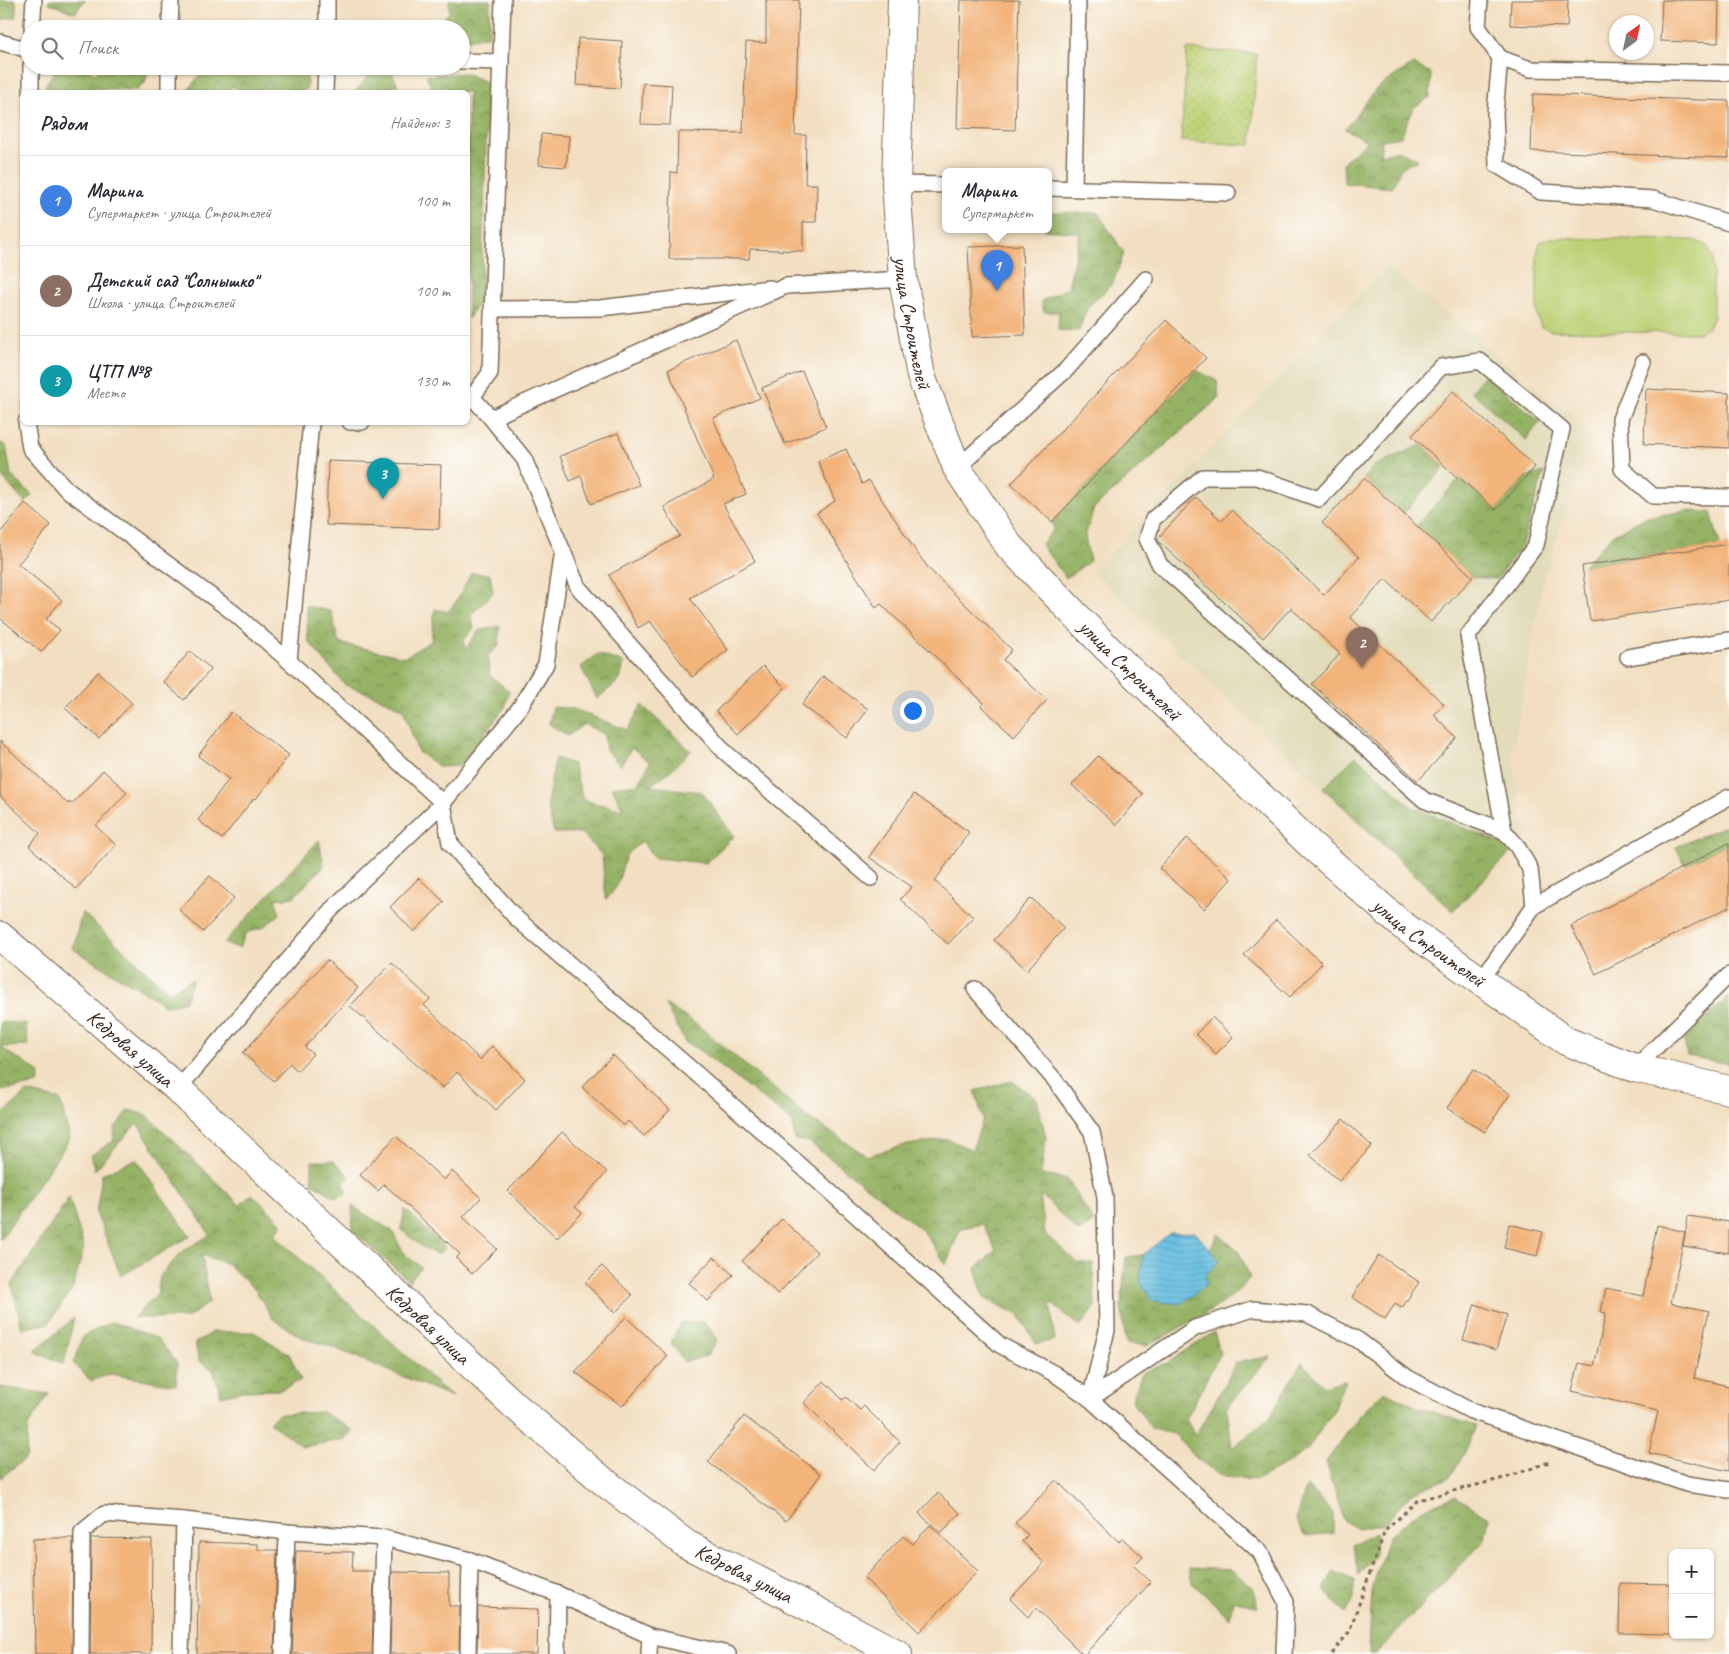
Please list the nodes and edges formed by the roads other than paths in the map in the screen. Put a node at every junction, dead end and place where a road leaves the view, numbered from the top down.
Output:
1 (34, 0) edge
2 (172, 0) edge
3 (327, 0) edge
4 (503, 0) edge
5 (902, 0) edge
6 (1078, 0) edge
7 (1480, 0) edge
8 (33, 20) edge
9 (171, 20) edge
10 (327, 20) edge
11 (0, 42) edge
12 (20, 48) edge
13 (1500, 58) junction
14 (470, 61) edge
15 (501, 62) junction
16 (1729, 73) edge
17 (31, 75) edge
18 (169, 75) edge
19 (326, 75) edge
20 (30, 90) edge
21 (169, 90) edge
22 (325, 90) edge
23 (896, 184) junction
24 (942, 185) edge
25 (1052, 188) edge
26 (1074, 188) junction
27 (1228, 192) dead end
28 (1729, 223) edge
29 (903, 279) junction
30 (1146, 279) dead end
31 (786, 286) junction
32 (492, 309) junction
33 (1642, 362) dead end
34 (470, 398) edge
35 (491, 418) junction
36 (26, 425) edge
37 (311, 425) edge
38 (957, 468) junction
39 (1729, 498) edge
40 (563, 551) junction
41 (1729, 640) edge
42 (1628, 657) dead end
43 (289, 661) junction
44 (1729, 797) edge
45 (443, 803) junction
46 (1504, 831) junction
47 (871, 878) dead end
48 (1534, 906) junction
49 (0, 936) edge
50 (1729, 975) edge
51 (1480, 980) junction
52 (975, 989) dead end
53 (1635, 1068) junction
54 (178, 1089) junction
55 (1729, 1090) edge
56 (1090, 1399) junction
57 (1729, 1490) edge
58 (184, 1520) junction
59 (287, 1532) junction
60 (384, 1538) junction
61 (470, 1560) junction
62 (558, 1594) junction
63 (650, 1636) junction
64 (81, 1654) edge
65 (181, 1654) edge
66 (284, 1654) edge
67 (381, 1654) edge
68 (468, 1654) edge
69 (557, 1654) edge
70 (650, 1654) edge
71 (728, 1654) edge
72 (898, 1654) edge
73 (1284, 1654) edge

1 - 8 lane
2 - 9 lane
3 - 10 lane
4 - 15 lane
5 - 23 street, улица Строителей
6 - 26 lane
7 - 13 lane
11 - 12 lane
13 - 16 lane
13 - 28 lane
14 - 15 lane
15 - 32 lane
17 - 20 lane
18 - 21 lane
19 - 22 lane
23 - 24 lane
23 - 29 street, улица Строителей
25 - 26 lane
26 - 27 lane
29 - 31 lane
29 - 38 street, улица Строителей
30 - 38 lane
31 - 32 lane
31 - 35 lane
32 - 34 lane
33 - 39 lane
34 - 35 lane
35 - 40 lane
36 - 43 lane
37 - 43 lane
38 - 51 street, улица Строителей
40 - 45 lane
40 - 47 lane
41 - 42 lane
43 - 45 lane
44 - 48 lane
45 - 54 lane
45 - 56 lane
46 - 46 lane
46 - 48 lane
48 - 51 lane
49 - 54 street, Кедровая улица
50 - 53 lane
51 - 53 street, улица Строителей
52 - 56 lane
53 - 55 street, улица Строителей
54 - 72 street, Кедровая улица
56 - 57 lane
56 - 73 lane
58 - 59 lane
58 - 64 lane
58 - 65 lane
59 - 60 lane
59 - 66 lane
60 - 61 lane
60 - 67 lane
61 - 62 lane
61 - 68 lane
62 - 63 lane
62 - 69 lane
63 - 70 lane
63 - 71 lane

